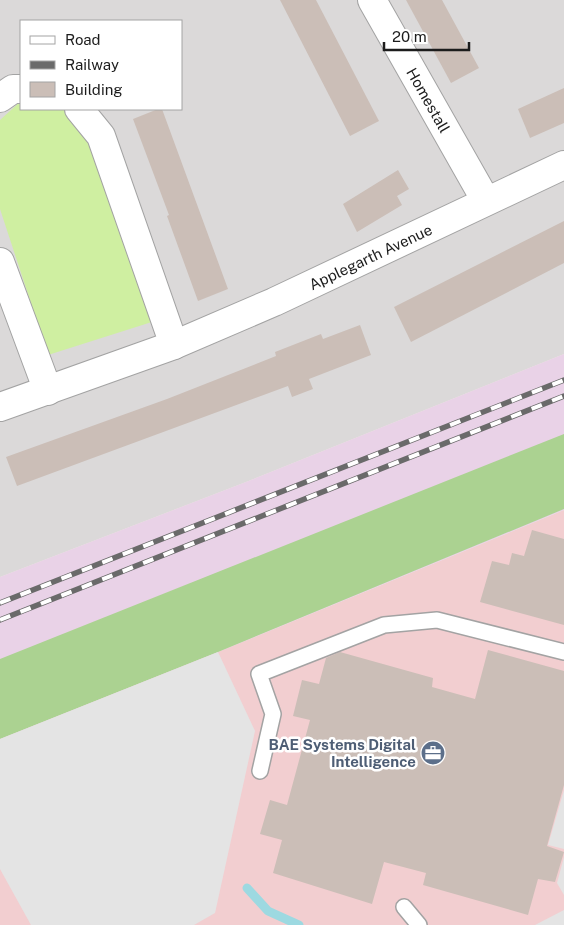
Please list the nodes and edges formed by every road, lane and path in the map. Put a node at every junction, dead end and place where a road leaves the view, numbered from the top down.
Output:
1 (372, 0) edge
2 (20, 89) edge
3 (0, 98) edge
4 (80, 110) edge
5 (564, 165) edge
6 (486, 201) junction
7 (0, 262) edge
8 (174, 344) junction
9 (48, 391) junction
10 (0, 407) edge
11 (564, 652) edge
12 (260, 772) dead end
13 (404, 907) dead end
14 (419, 925) edge

1 - 6 street, Homestall
2 - 3 street
4 - 8 street
5 - 6 street, Applegarth Avenue
6 - 8 street, Applegarth Avenue
7 - 9 street
8 - 9 street, Applegarth Avenue
9 - 10 street, Applegarth Avenue
11 - 12 lane
13 - 14 lane

